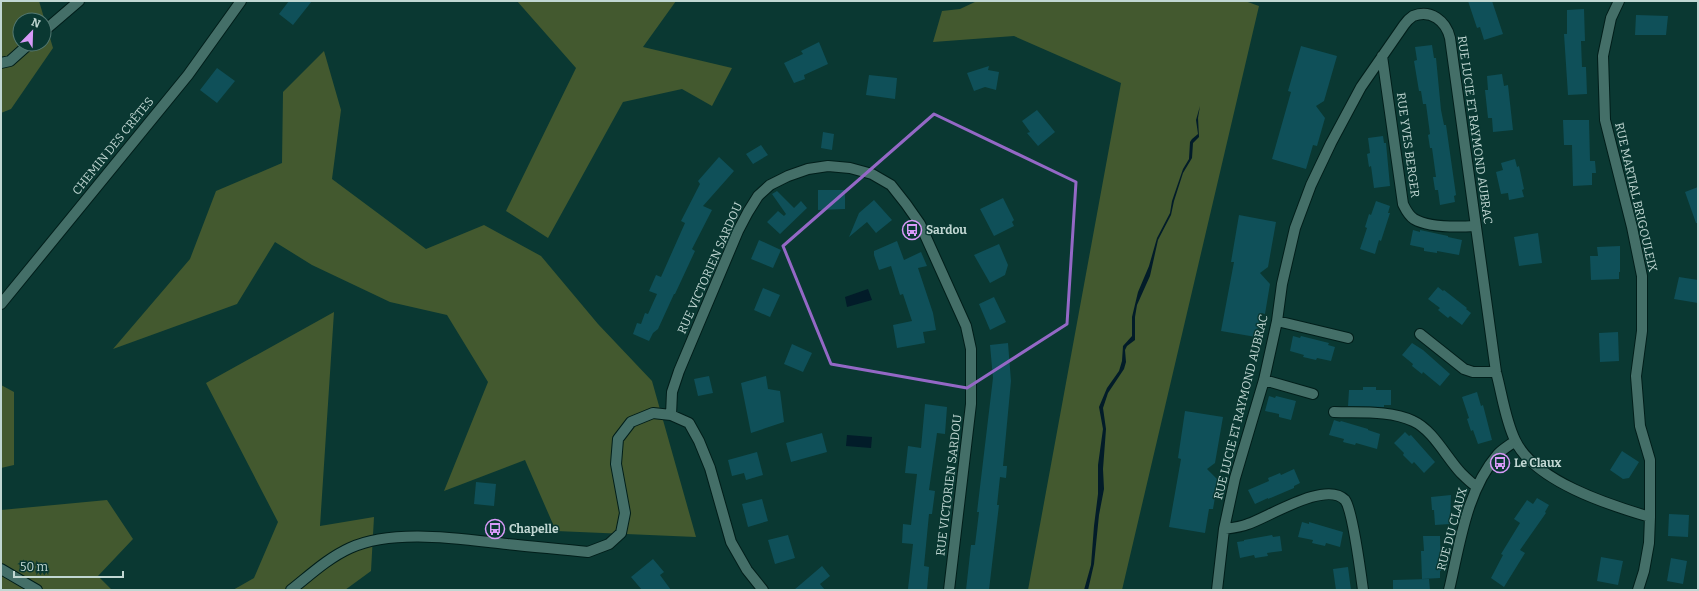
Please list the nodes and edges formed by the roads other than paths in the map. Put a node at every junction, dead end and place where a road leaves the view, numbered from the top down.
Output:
1 (79, 1) edge
2 (241, 1) edge
3 (1620, 1) edge
4 (52, 24) edge
5 (20, 52) edge
6 (1382, 56) junction
7 (1, 63) edge
8 (1475, 226) junction
9 (1, 304) edge
10 (1277, 321) junction
11 (1420, 334) dead end
12 (1348, 338) dead end
13 (1496, 372) junction
14 (1264, 380) junction
15 (1313, 394) dead end
16 (1334, 412) dead end
17 (670, 415) junction
18 (1515, 441) junction
19 (1477, 488) junction
20 (1650, 516) junction
21 (1224, 530) junction
22 (1, 569) edge
23 (37, 590) edge
24 (291, 590) edge
25 (763, 590) edge
26 (949, 590) edge
27 (1217, 590) edge
28 (1363, 590) edge
29 (1449, 590) edge
30 (1638, 590) edge

1 - 4 street
2 - 9 street, CHEMIN DES CRÊTES
3 - 20 street, RUE MARTIAL BRIGOULEIX
5 - 7 street
6 - 8 street, RUE YVES BERGER
6 - 8 street, RUE LUCIE ET RAYMOND AUBRAC
6 - 10 street, RUE LUCIE ET RAYMOND AUBRAC
8 - 13 street, RUE LUCIE ET RAYMOND AUBRAC
10 - 12 street
10 - 14 street, RUE LUCIE ET RAYMOND AUBRAC
11 - 13 street
13 - 18 street, RUE LUCIE ET RAYMOND AUBRAC
14 - 15 street
14 - 21 street, RUE LUCIE ET RAYMOND AUBRAC
16 - 19 street
17 - 24 street
17 - 25 street
17 - 26 street, RUE VICTORIEN SARDOU
18 - 19 street, RUE DU CLAUX
18 - 20 street, RUE LUCIE ET RAYMOND AUBRAC
19 - 29 street, RUE DU CLAUX
20 - 30 street, RUE MARTIAL BRIGOULEIX
21 - 27 street, RUE LUCIE ET RAYMOND AUBRAC
21 - 28 street
22 - 23 street

